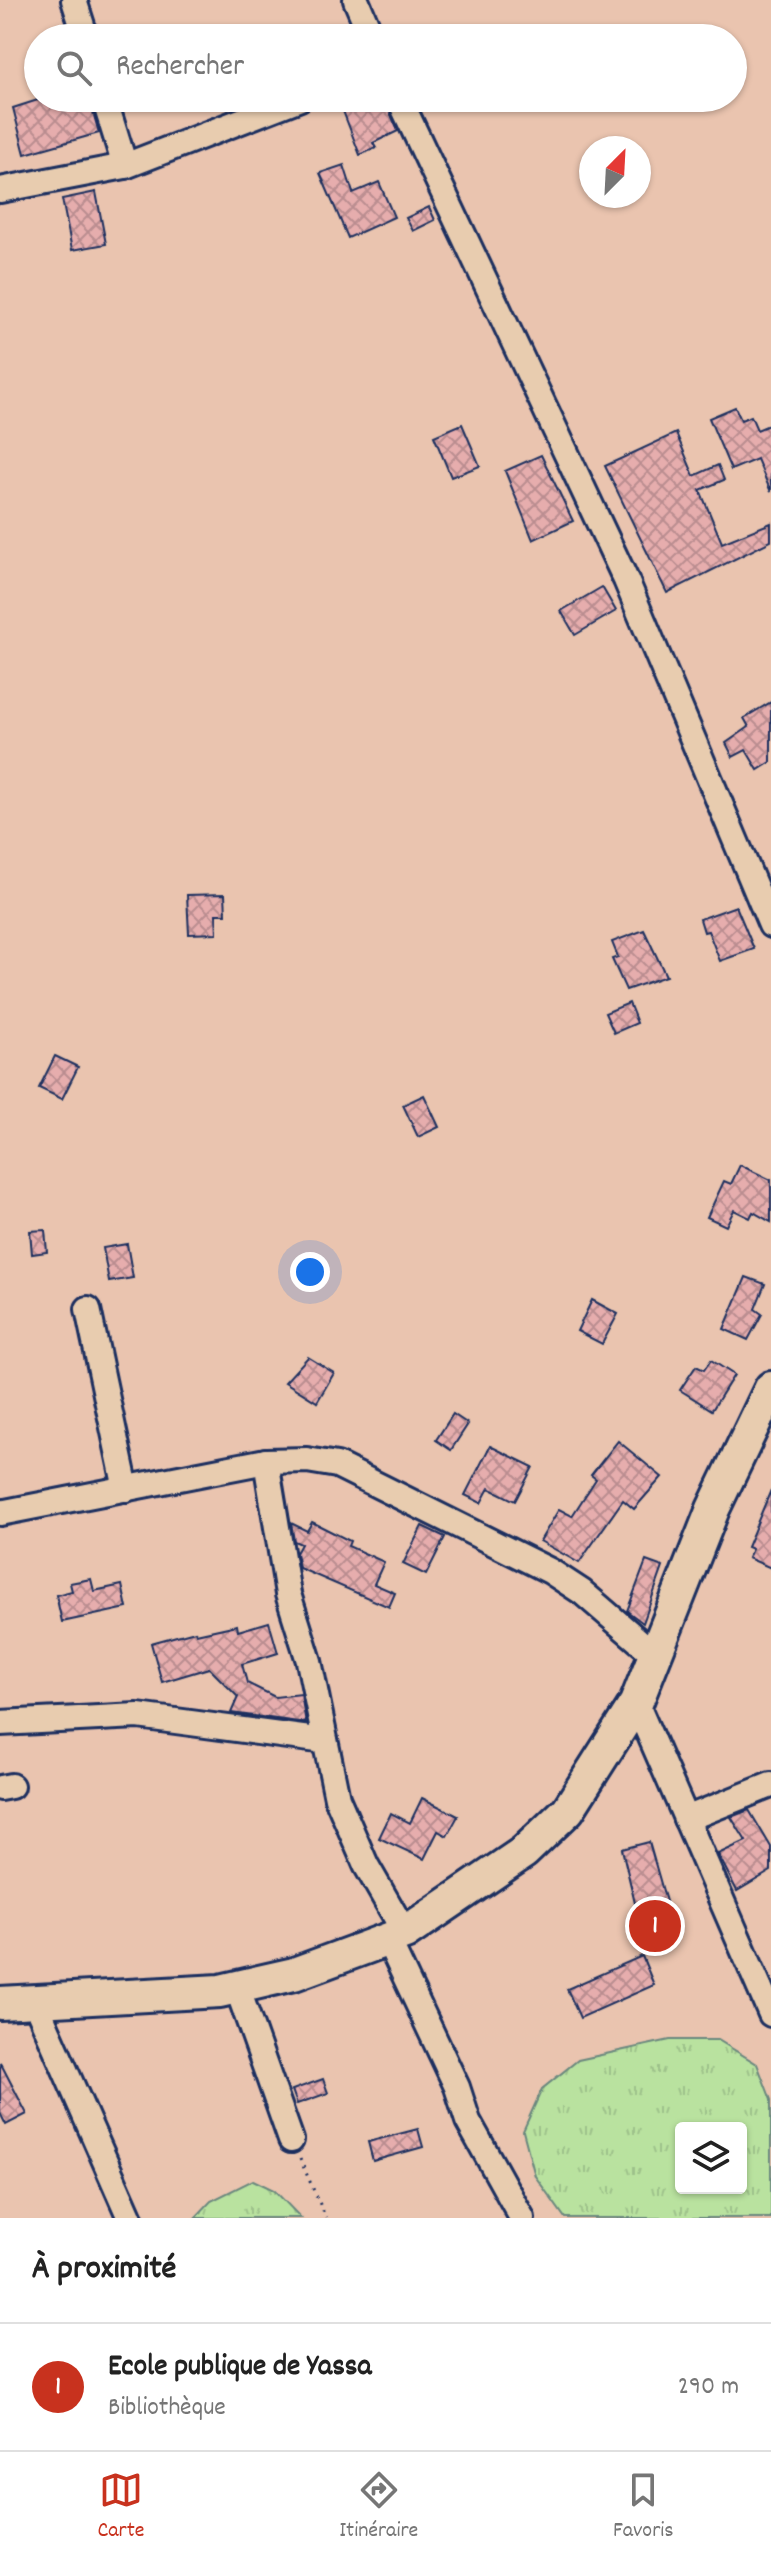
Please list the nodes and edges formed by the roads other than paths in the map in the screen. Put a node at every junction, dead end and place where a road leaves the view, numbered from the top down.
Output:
1 (74, 0) edge
2 (356, 0) edge
3 (82, 24) edge
4 (366, 24) edge
5 (108, 112) edge
6 (264, 112) edge
7 (406, 112) edge
8 (125, 166) junction
9 (0, 190) edge
10 (771, 925) edge
11 (88, 1309) dead end
12 (771, 1388) edge
13 (266, 1461) junction
14 (126, 1489) junction
15 (0, 1513) edge
16 (655, 1655) junction
17 (636, 1703) junction
18 (0, 1723) edge
19 (325, 1741) junction
20 (771, 1785) edge
21 (686, 1819) junction
22 (397, 1937) junction
23 (761, 1963) edge
24 (237, 1987) junction
25 (34, 1999) junction
26 (0, 2003) edge
27 (771, 2014) edge
28 (291, 2140) road end
29 (514, 2216) edge
30 (130, 2218) edge

1 - 3 street
2 - 4 street
5 - 8 street
6 - 8 street
7 - 10 street
8 - 9 street
11 - 14 street
12 - 16 main road
13 - 14 street
13 - 16 street
13 - 19 street
14 - 15 street
16 - 17 main road
17 - 21 street
17 - 22 main road
18 - 19 street
19 - 22 street
20 - 21 street
21 - 23 street
22 - 24 main road
22 - 29 street
23 - 27 street
24 - 25 main road
24 - 28 street
25 - 26 main road
25 - 30 street

